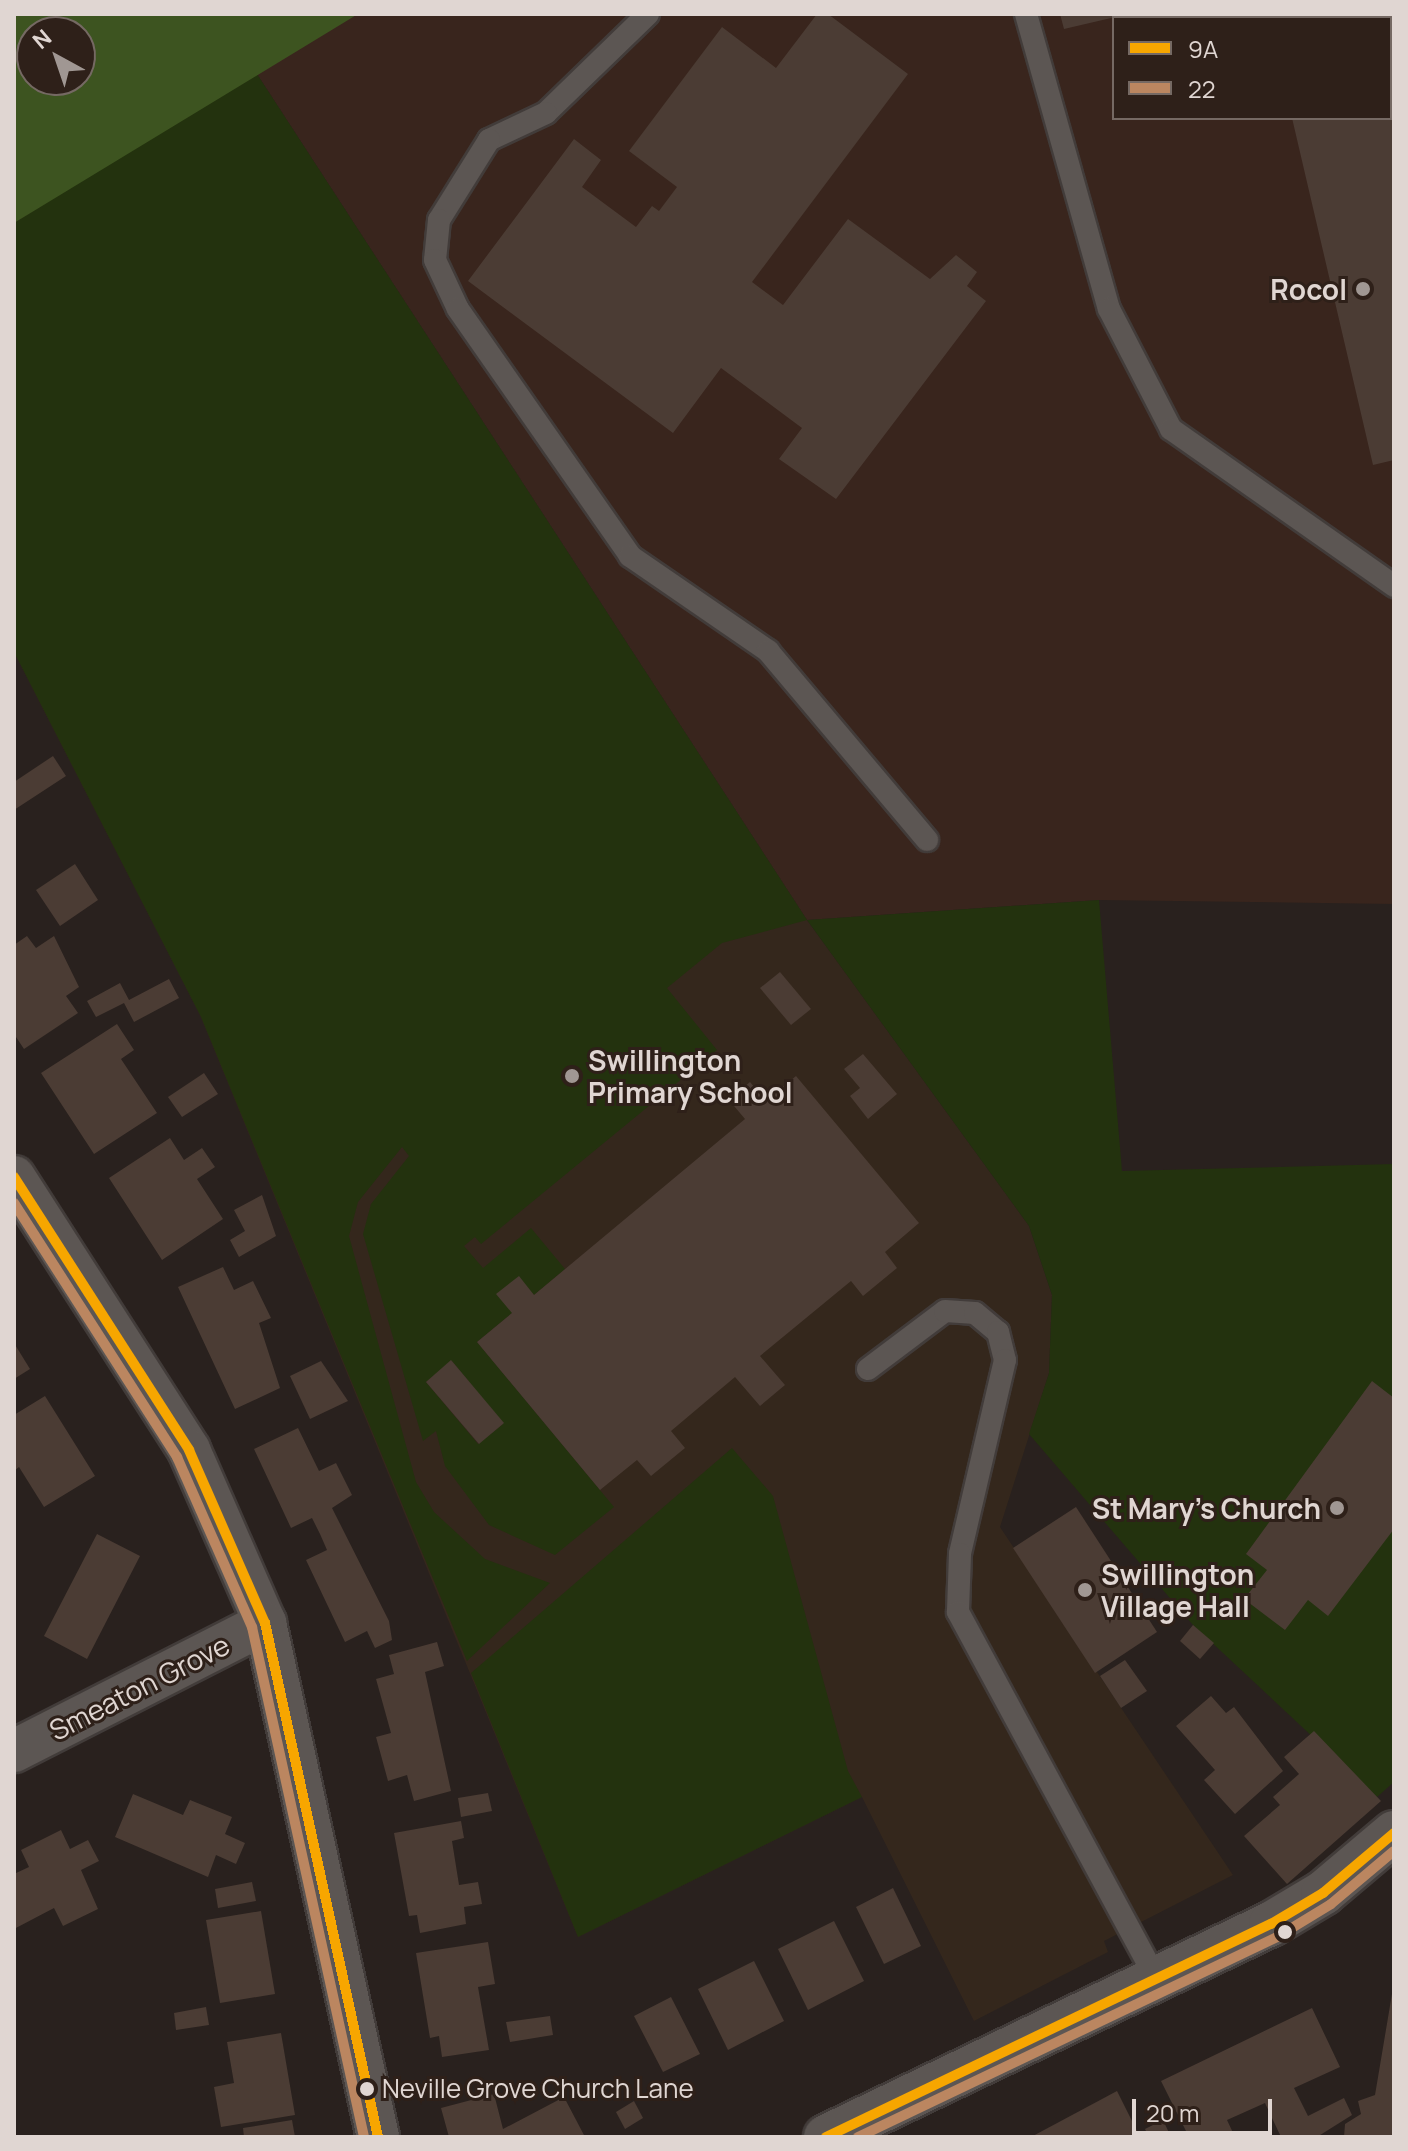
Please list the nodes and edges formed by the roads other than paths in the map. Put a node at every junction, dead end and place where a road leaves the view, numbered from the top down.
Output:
1 (648, 14) edge
2 (1026, 14) edge
3 (1394, 586) edge
4 (927, 840) dead end
5 (14, 1177) edge
6 (868, 1369) dead end
7 (265, 1623) junction
8 (14, 1751) edge
9 (1394, 1833) edge
10 (1156, 1978) junction
11 (378, 2137) edge
12 (826, 2137) edge

1 - 4 lane
2 - 3 lane
5 - 7 street
6 - 10 lane
7 - 8 street, Smeaton Grove
7 - 11 street
9 - 10 street
10 - 12 street

